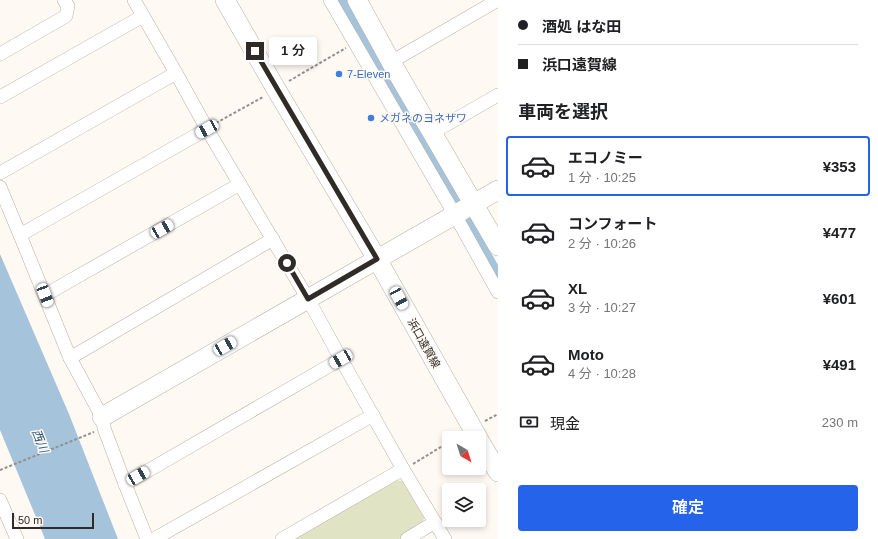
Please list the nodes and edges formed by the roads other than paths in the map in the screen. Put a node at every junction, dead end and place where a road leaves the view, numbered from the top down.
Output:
1 (64, 0) edge
2 (134, 0) edge
3 (226, 0) edge
4 (330, 0) edge
5 (357, 0) edge
6 (498, 0) edge
7 (143, 16) junction
8 (0, 54) edge
9 (391, 62) junction
10 (176, 73) junction
11 (498, 94) edge
12 (0, 97) edge
13 (207, 129) junction
14 (432, 132) junction
15 (0, 173) edge
16 (240, 184) junction
17 (0, 187) edge
18 (498, 190) edge
19 (474, 204) junction
20 (455, 215) junction
21 (20, 235) junction
22 (273, 239) junction
23 (498, 246) edge
24 (377, 259) junction
25 (498, 292) edge
26 (45, 295) junction
27 (308, 299) junction
28 (70, 358) junction
29 (341, 359) junction
30 (373, 415) junction
31 (98, 425) junction
32 (474, 431) edge
33 (486, 452) edge
34 (403, 469) junction
35 (498, 472) edge
36 (125, 484) junction
37 (0, 500) edge
38 (435, 522) junction
39 (17, 539) edge
40 (147, 539) edge
41 (154, 539) edge
42 (282, 539) edge
43 (407, 539) edge
44 (445, 539) edge

1 - 8 street
2 - 7 street
3 - 24 street, 浜口遠賀線
4 - 20 street
5 - 9 street
6 - 9 street
7 - 10 street
7 - 12 street
9 - 14 street
10 - 13 street
10 - 15 street
11 - 14 street
13 - 16 street
13 - 21 street
14 - 19 street
16 - 22 street
16 - 26 street
17 - 21 street
18 - 19 street
19 - 20 street
19 - 23 street
20 - 24 street
20 - 25 street
21 - 26 street
22 - 27 street
22 - 28 street
24 - 27 street
24 - 32 street, 浜口遠賀線
26 - 28 street
27 - 29 street
27 - 31 street
28 - 31 street
29 - 30 street
29 - 36 street
30 - 34 street
30 - 41 street
31 - 36 street
33 - 35 street, 浜口遠賀線
34 - 38 street
34 - 42 street
36 - 40 street
37 - 39 street
38 - 43 street
38 - 44 street

